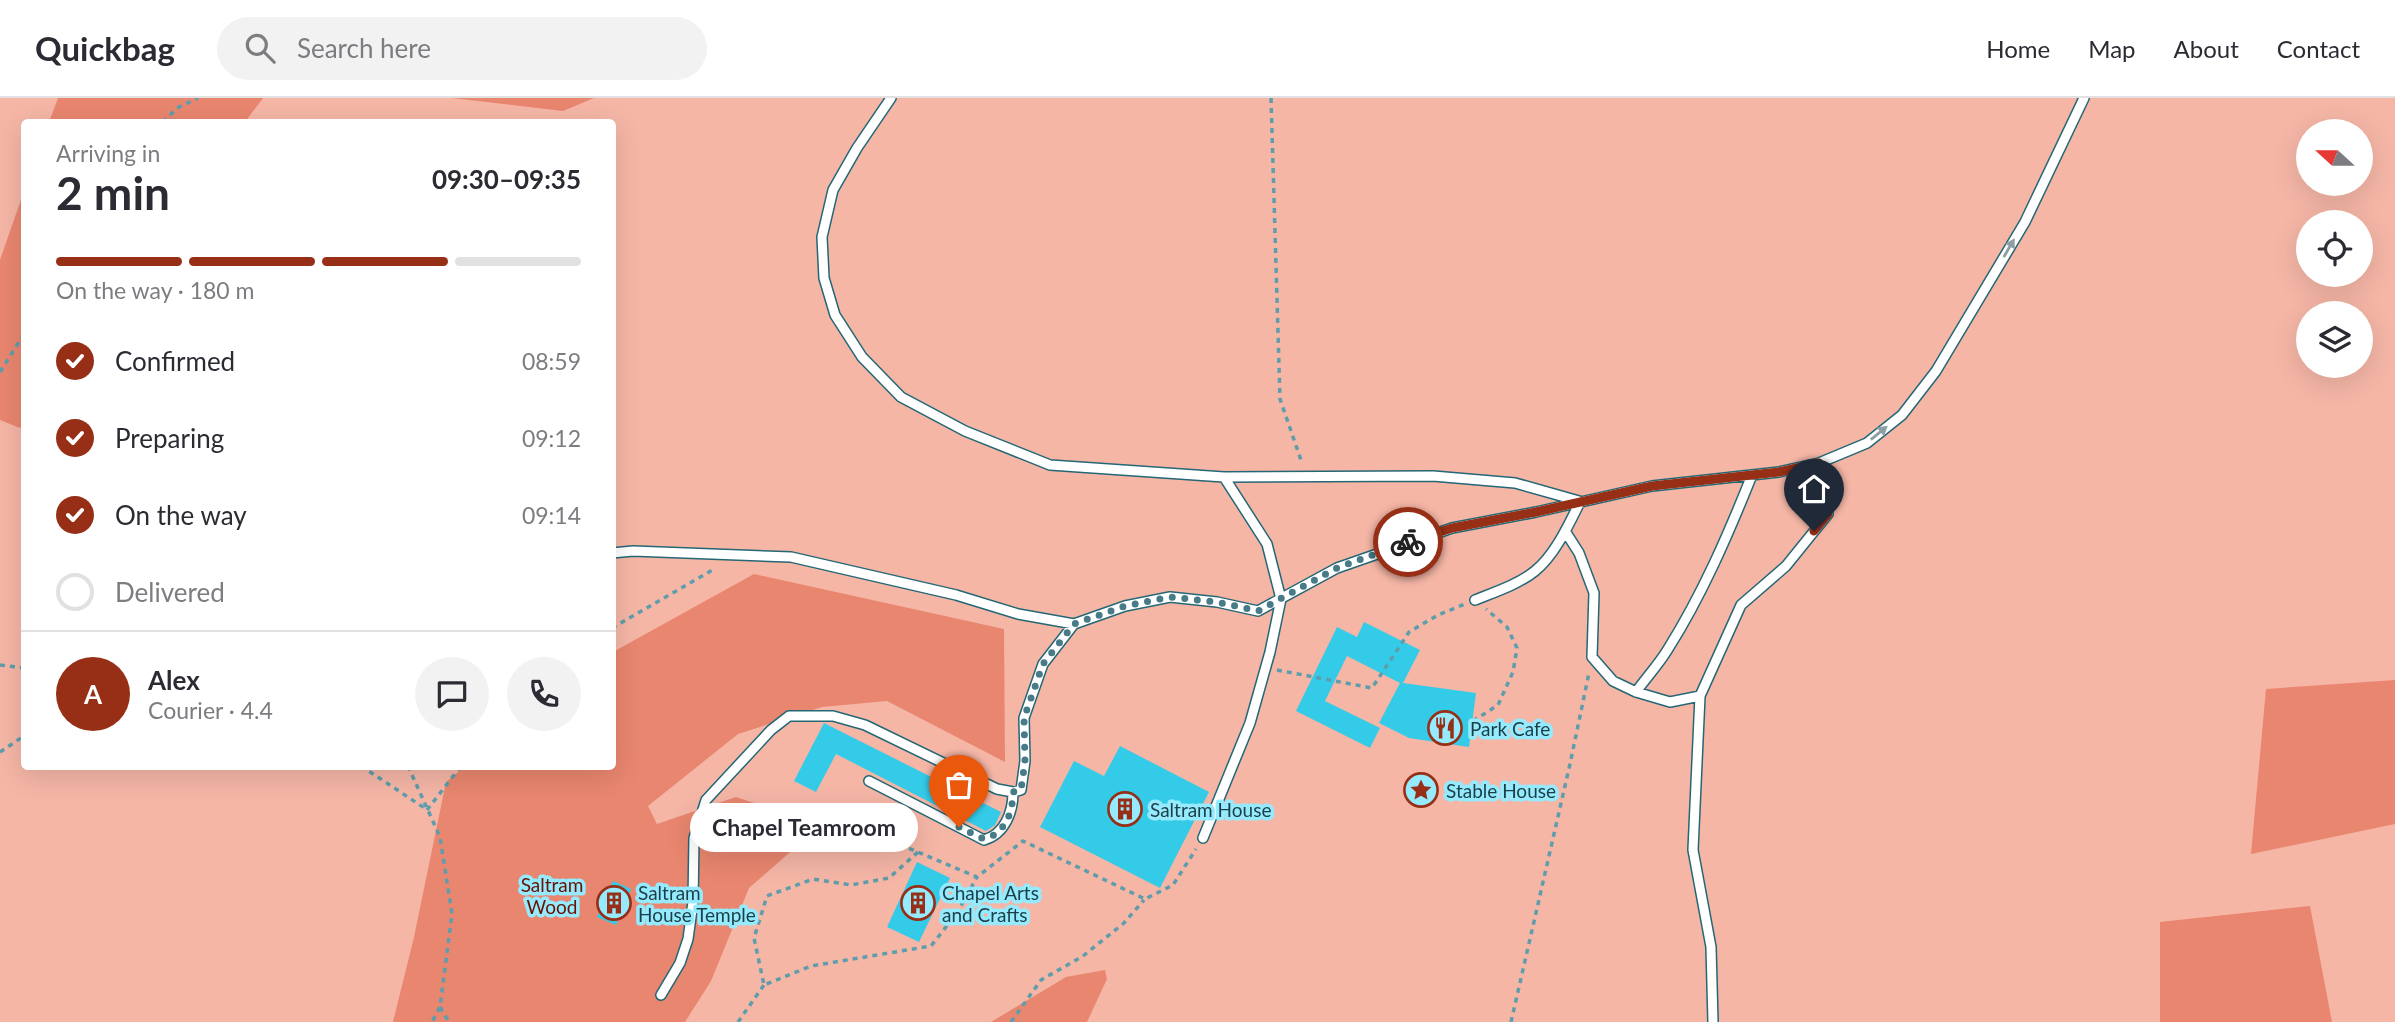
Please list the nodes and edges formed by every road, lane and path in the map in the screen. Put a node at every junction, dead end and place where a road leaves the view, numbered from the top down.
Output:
1 (198, 98) edge
2 (891, 98) edge
3 (1271, 98) edge
4 (2084, 98) edge
5 (166, 119) edge
6 (21, 339) edge
7 (0, 372) edge
8 (1819, 463) junction
9 (1752, 475) junction
10 (1306, 476) junction
11 (1224, 477) junction
12 (1580, 502) junction
13 (1565, 531) junction
14 (616, 553) edge
15 (736, 556) junction
16 (1281, 599) junction
17 (1475, 600) junction
18 (1074, 624) junction
19 (616, 626) edge
20 (1592, 657) junction
21 (0, 665) edge
22 (21, 668) edge
23 (1266, 668) junction
24 (1636, 692) junction
25 (1700, 696) junction
26 (1473, 721) dead end
27 (21, 738) edge
28 (0, 752) edge
29 (367, 770) edge
30 (410, 770) edge
31 (458, 770) edge
32 (869, 780) dead end
33 (1013, 792) junction
34 (427, 810) junction
35 (863, 829) dead end
36 (1203, 838) joint
37 (918, 852) junction
38 (977, 877) junction
39 (1145, 899) junction
40 (764, 985) junction
41 (661, 995) dead end
42 (440, 1007) junction
43 (432, 1022) edge
44 (449, 1022) edge
45 (738, 1022) edge
46 (1011, 1022) edge
47 (1511, 1022) edge
48 (1713, 1022) edge

1 - 5 path
2 - 11 lane
3 - 10 path
8 -> 4 lane
6 - 7 path
8 - 9 lane
8 - 25 lane
9 - 12 lane
9 - 24 lane
10 - 11 lane
10 - 12 lane
11 - 16 lane
12 - 13 lane
12 - 16 lane
13 - 17 lane
13 - 20 lane
14 - 15 lane
15 - 18 lane
15 - 19 path
16 - 18 lane
16 - 23 lane
17 - 23 path
17 - 26 path
18 - 33 lane
20 - 24 lane
20 - 47 path
21 - 22 path
23 - 36 lane
24 - 25 lane
25 - 48 lane
27 - 28 path
29 - 34 path
30 - 34 path
31 - 34 path
32 - 33 lane
33 - 41 lane
34 - 42 path
35 - 37 path
36 - 39 path
37 - 38 path
37 - 40 path
38 - 39 path
38 - 40 path
39 - 46 path
40 - 45 path
42 - 43 path
42 - 44 path

